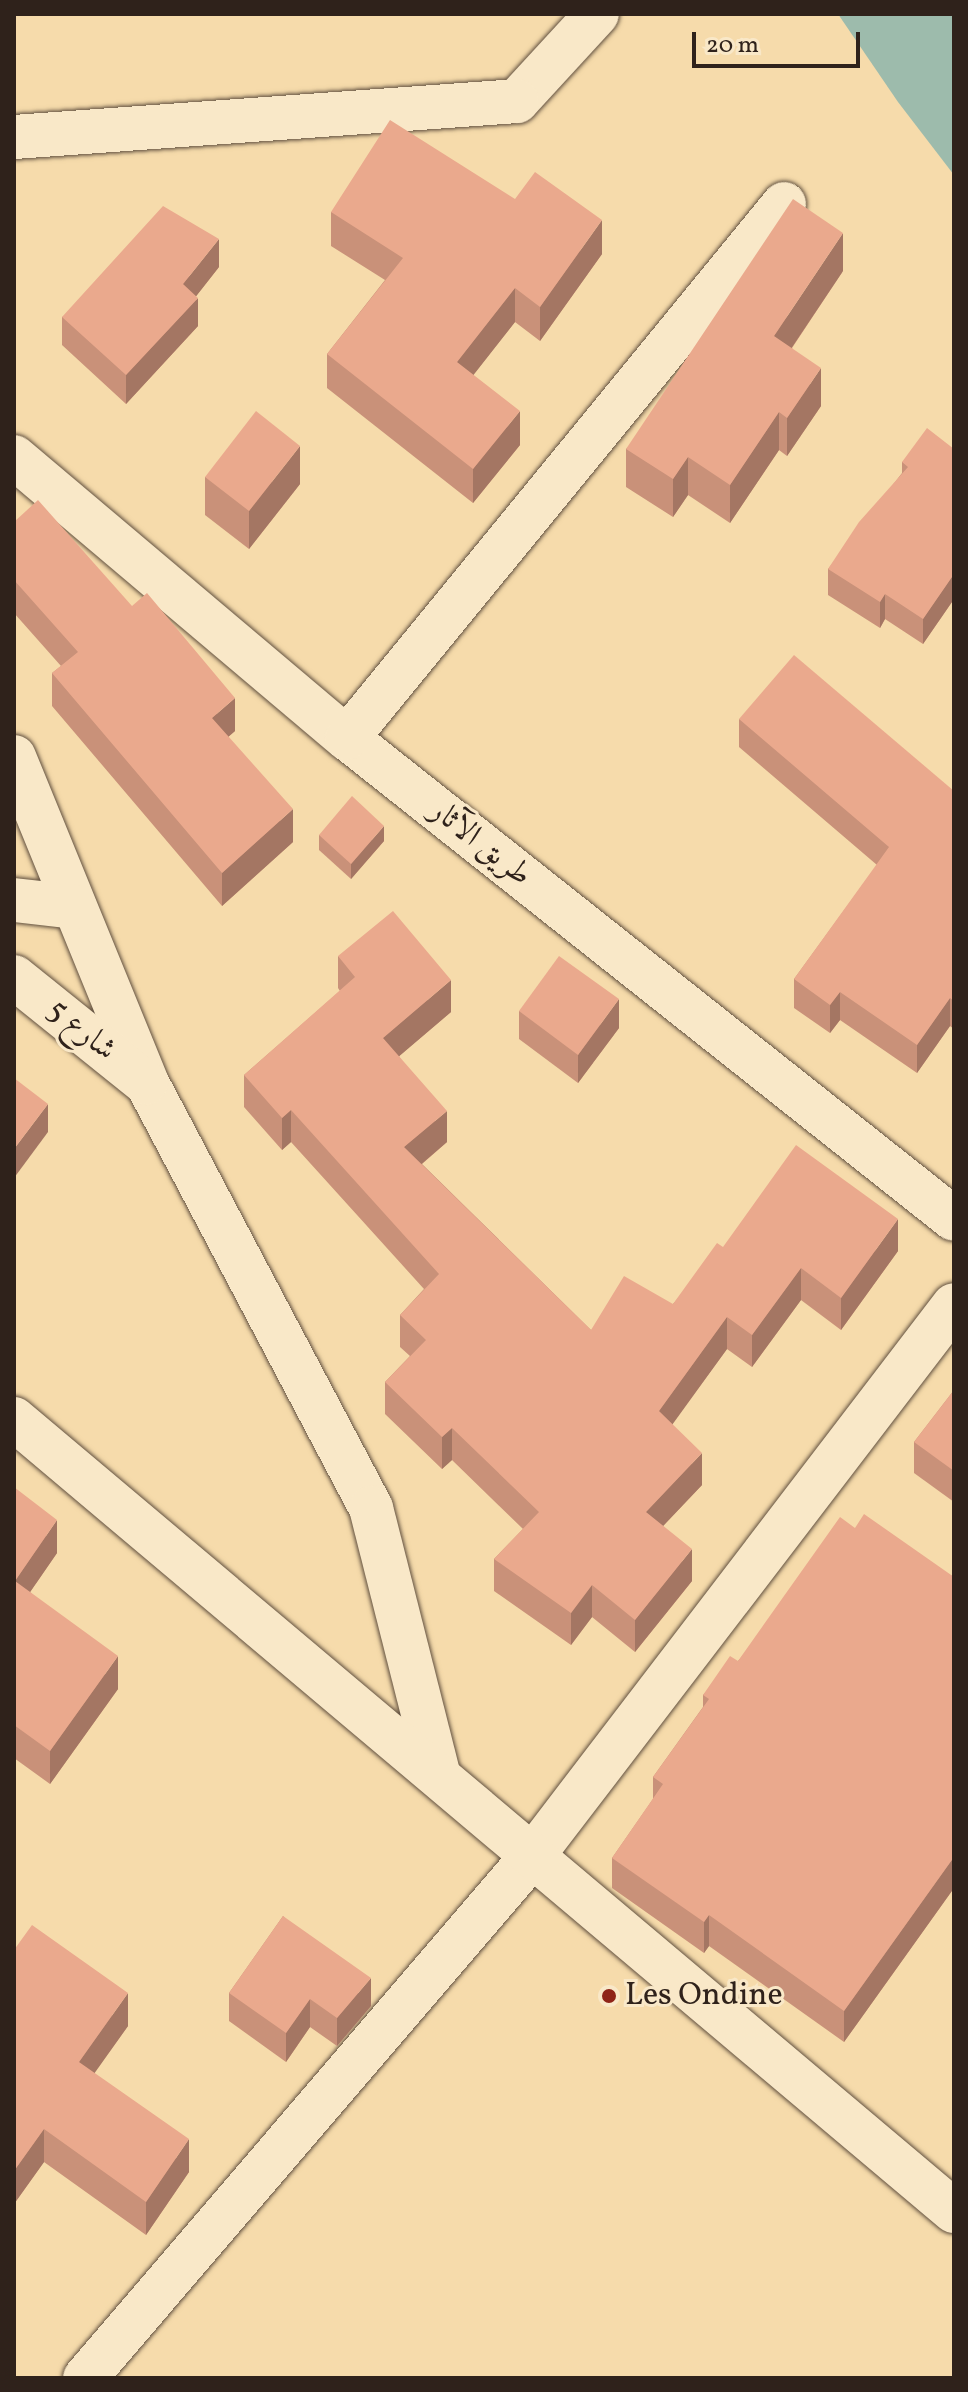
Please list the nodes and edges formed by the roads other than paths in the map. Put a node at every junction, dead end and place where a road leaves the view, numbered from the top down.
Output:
1 (597, 14) edge
2 (14, 137) edge
3 (784, 204) dead end
4 (14, 457) edge
5 (347, 738) junction
6 (14, 757) edge
7 (14, 900) edge
8 (75, 907) junction
9 (14, 977) edge
10 (148, 1085) junction
11 (954, 1219) edge
12 (954, 1305) edge
13 (14, 1419) edge
14 (439, 1776) junction
15 (534, 1854) junction
16 (954, 2211) edge
17 (85, 2378) edge

1 - 2 street
3 - 5 street
4 - 5 street, طريق الآثار
5 - 11 street, طريق الآثار
6 - 8 street
7 - 8 street
8 - 10 street
9 - 10 street, شارع 5
10 - 14 street
12 - 15 street
13 - 14 street
14 - 15 street
15 - 16 street
15 - 17 street

